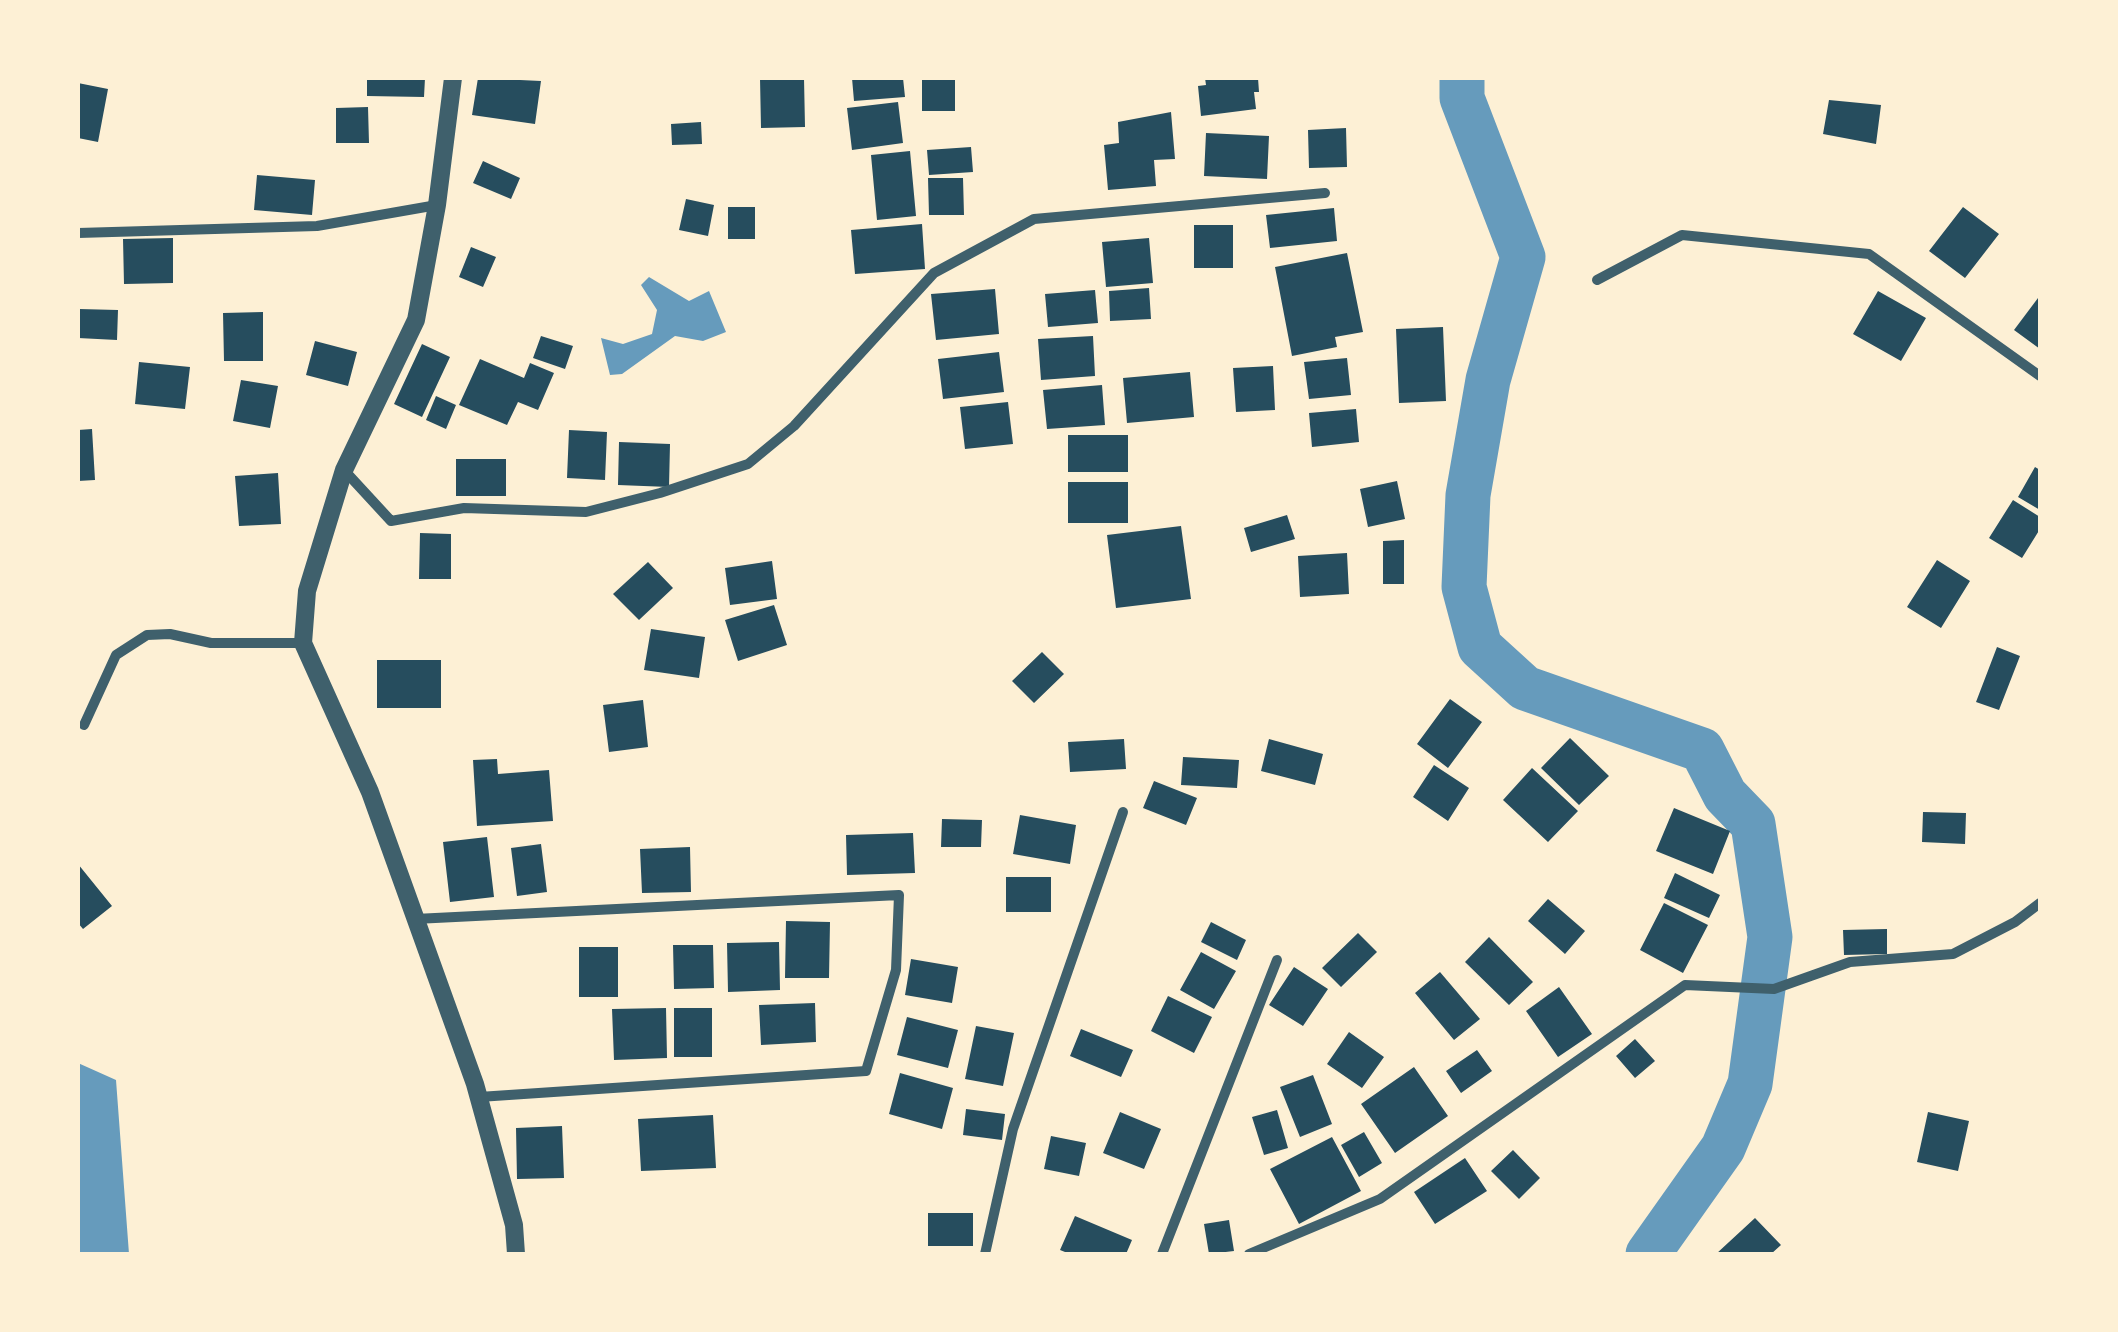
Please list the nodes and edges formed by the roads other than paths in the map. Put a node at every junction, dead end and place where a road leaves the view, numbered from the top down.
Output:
1 (453, 78) edge
2 (1324, 193) dead end
3 (437, 205) junction
4 (78, 233) edge
5 (1597, 280) dead end
6 (2040, 376) edge
7 (344, 470) junction
8 (303, 643) junction
9 (84, 725) dead end
10 (1124, 812) dead end
11 (2040, 903) edge
12 (415, 919) junction
13 (1277, 960) dead end
14 (479, 1098) junction
15 (516, 1254) edge
16 (984, 1254) edge
17 (1162, 1254) edge
18 (1248, 1254) edge

1 - 3 street
2 - 7 street
3 - 4 street
3 - 7 street
5 - 6 street
7 - 8 street
8 - 9 street
8 - 12 street
10 - 16 street
11 - 18 street
12 - 14 street
12 - 14 street
13 - 17 street
14 - 15 street

